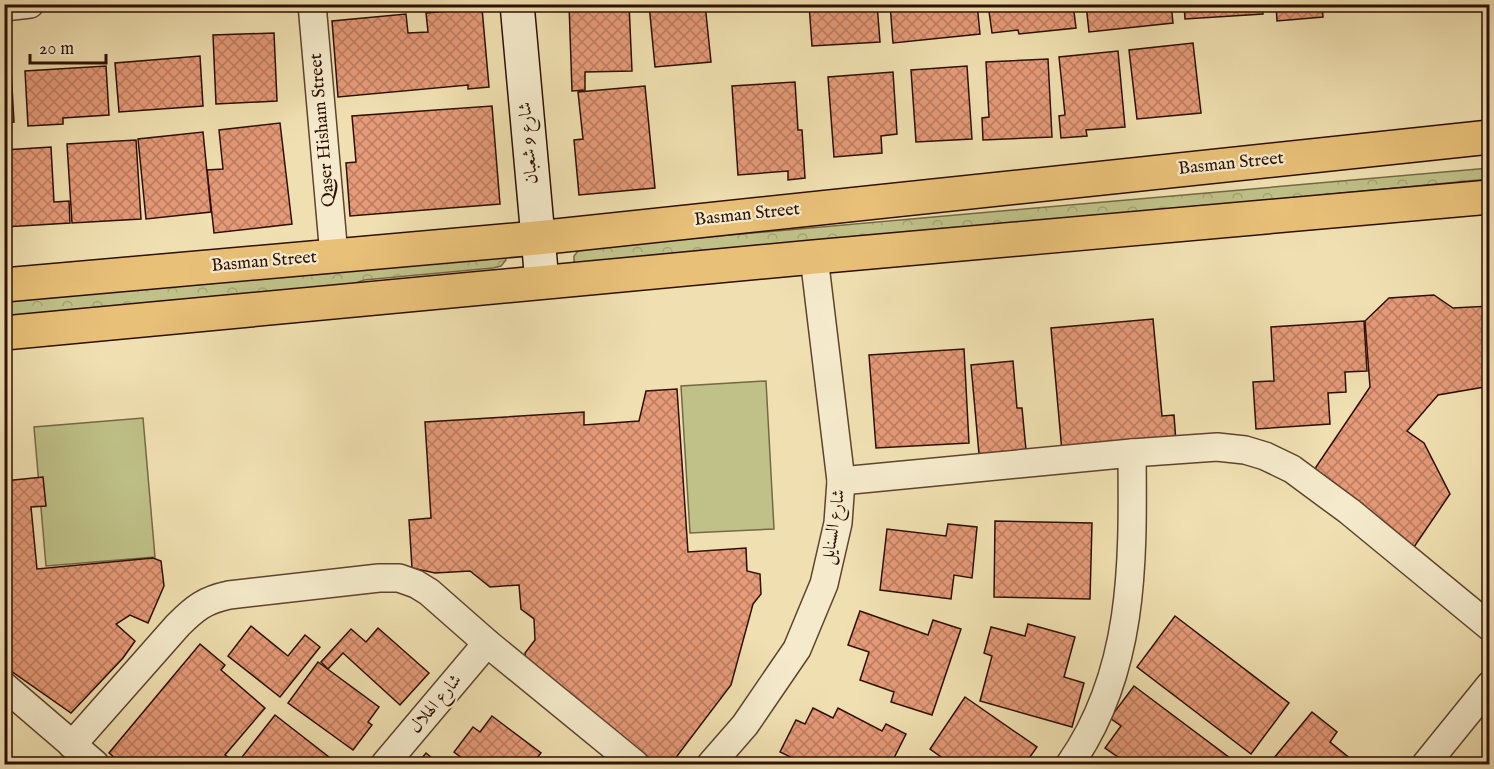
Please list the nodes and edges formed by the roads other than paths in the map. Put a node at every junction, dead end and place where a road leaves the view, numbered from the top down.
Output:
1 (30, 4) edge
2 (312, 4) edge
3 (517, 4) edge
4 (4, 7) edge
5 (1490, 137) edge
6 (1490, 197) edge
7 (537, 238) junction
8 (334, 256) junction
9 (814, 257) junction
10 (542, 282) junction
11 (4, 285) edge
12 (4, 333) edge
13 (1132, 453) junction
14 (841, 481) junction
15 (1490, 627) edge
16 (487, 643) junction
17 (1490, 685) edge
18 (4, 686) edge
19 (72, 745) junction
20 (95, 765) edge
21 (385, 765) edge
22 (635, 765) edge
23 (711, 765) edge
24 (1071, 765) edge
25 (1426, 765) edge

1 - 4 street
2 - 8 street, Qaser Hisham Street
3 - 7 street, شارع 9 شعبان
5 - 7 main road, Basman Street
6 - 9 main road
7 - 8 main road, Basman Street
7 - 10 street, شارع 9 شعبان
8 - 11 main road, Basman Street
9 - 10 main road
9 - 14 street, شارع السنايل
10 - 12 main road
13 - 14 street
13 - 15 street
13 - 24 street
14 - 23 street, شارع السنايل
16 - 19 street
16 - 21 street, شارع الهلال
16 - 22 street
17 - 25 street
18 - 19 street
19 - 20 street

